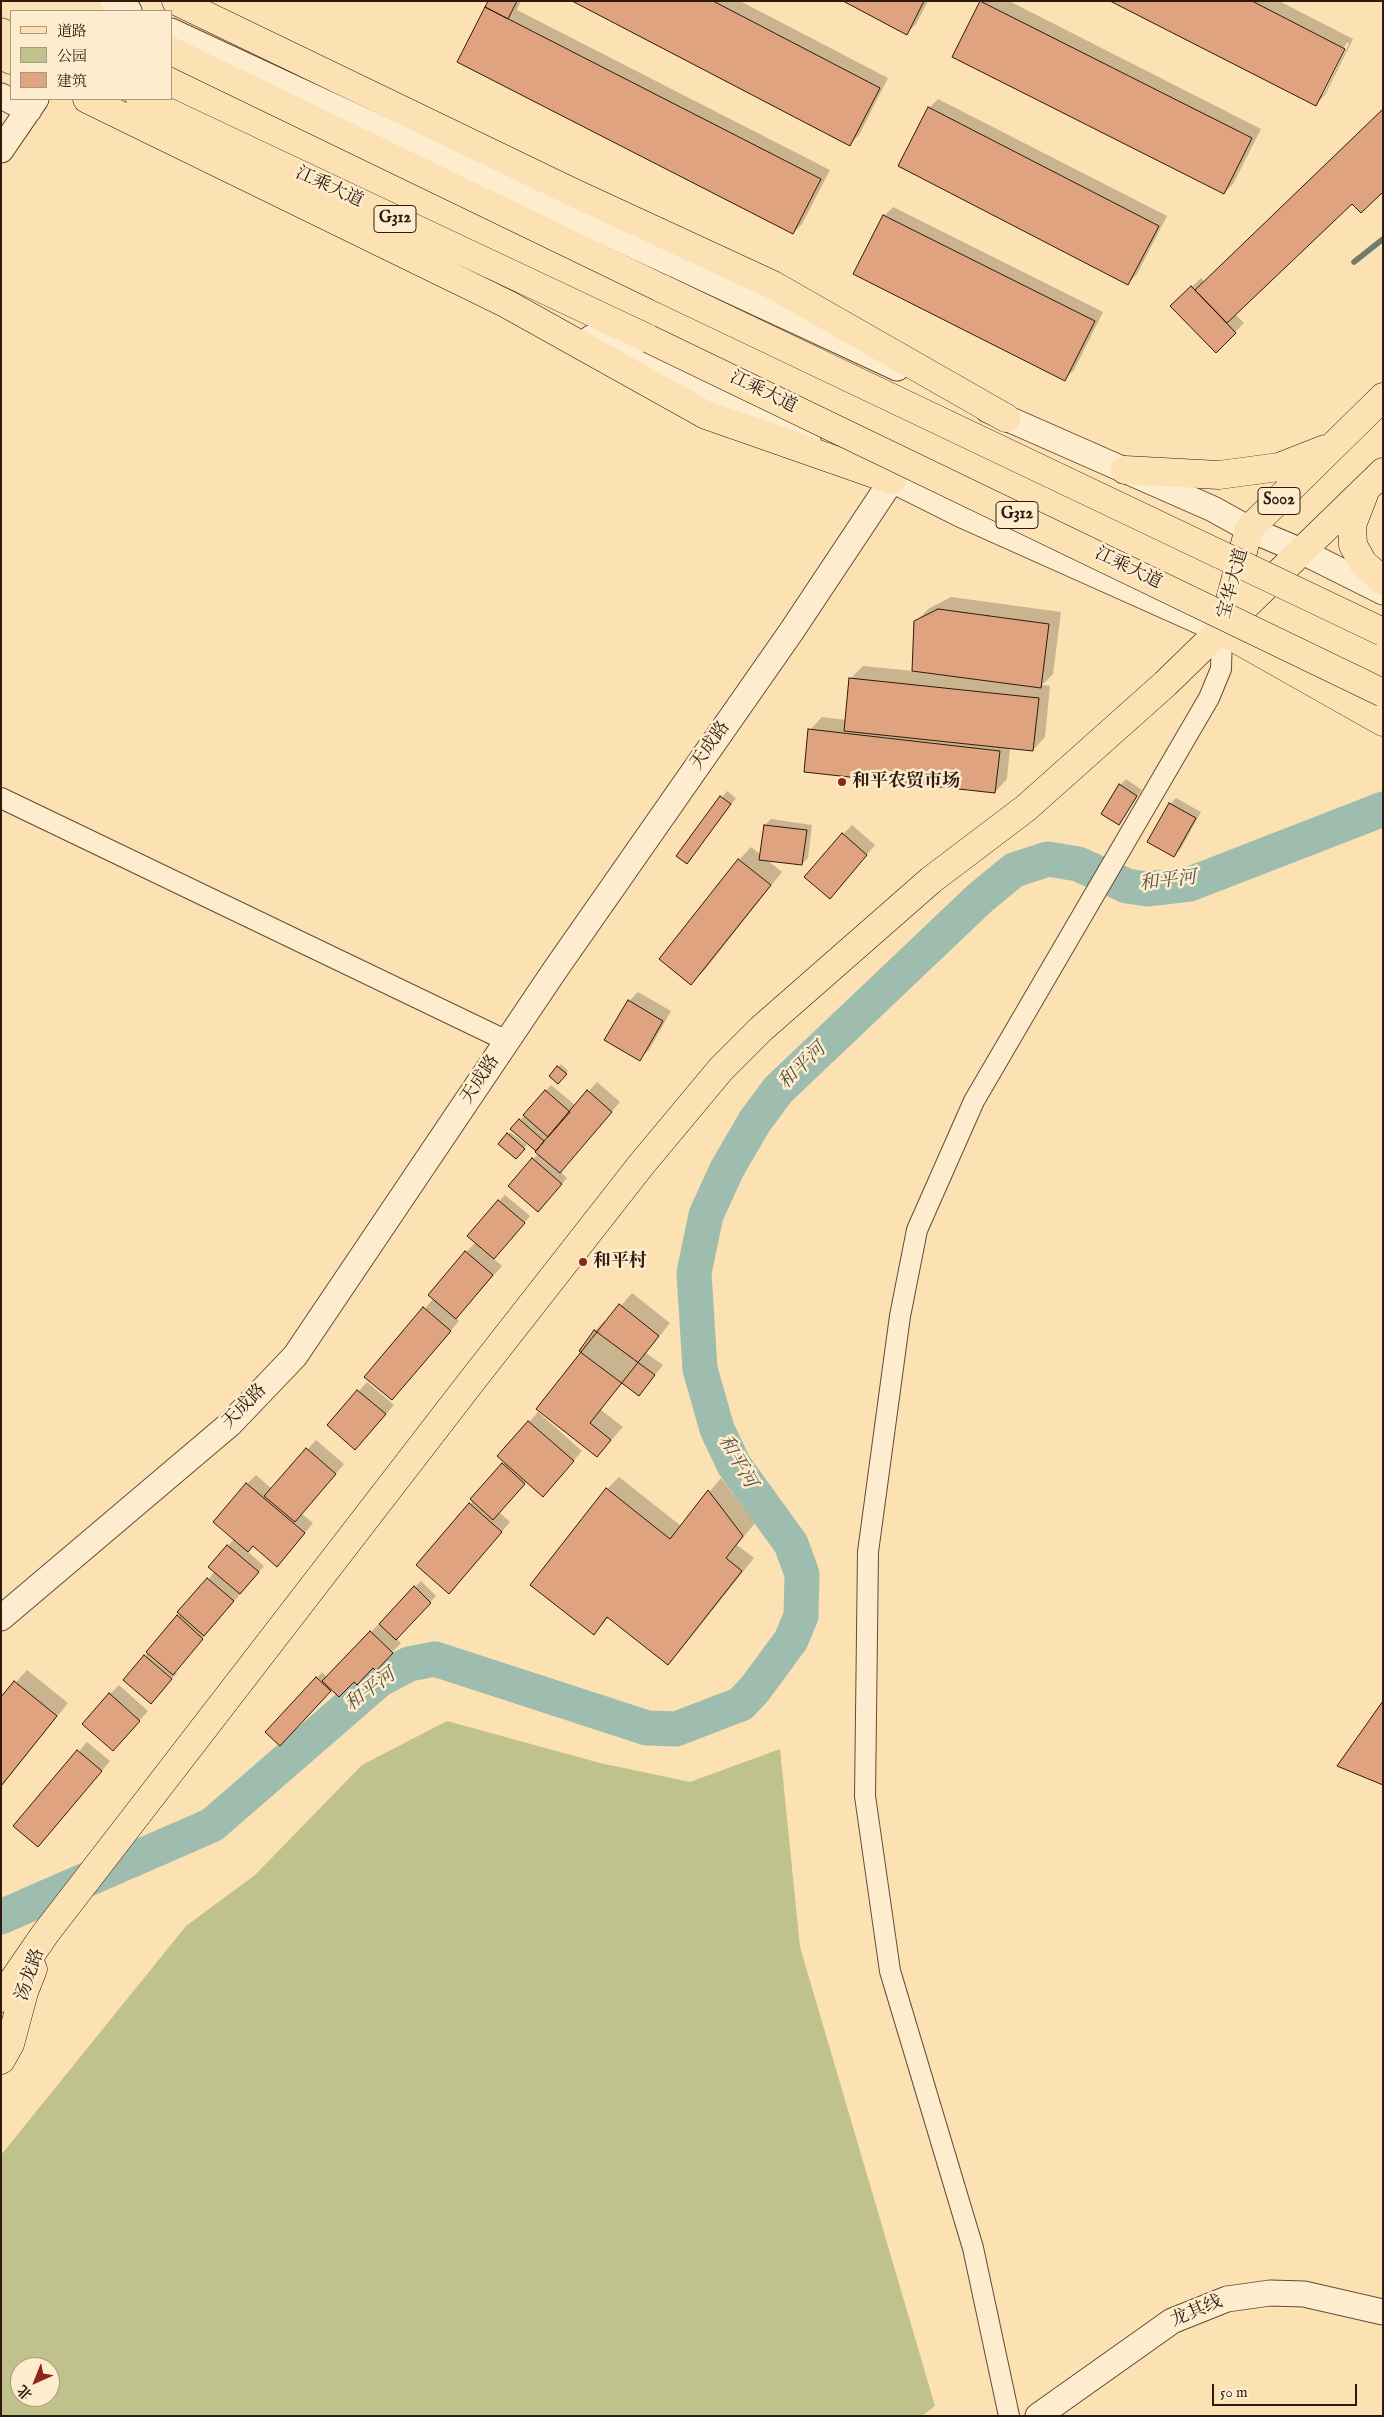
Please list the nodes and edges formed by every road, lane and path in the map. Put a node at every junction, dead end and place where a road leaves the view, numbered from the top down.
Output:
1 (68, 1) edge
2 (107, 1) edge
3 (176, 1) edge
4 (86, 10) edge
5 (126, 10) edge
6 (172, 31) edge
7 (172, 51) edge
8 (16, 100) edge
9 (89, 100) edge
10 (109, 100) edge
11 (142, 100) edge
12 (32, 104) edge
13 (1, 150) edge
14 (1383, 397) edge
15 (1006, 418) junction
16 (1334, 445) junction
17 (1125, 470) junction
18 (892, 480) junction
19 (1374, 480) edge
20 (1249, 529) junction
21 (1301, 551) junction
22 (1383, 580) edge
23 (1383, 592) edge
24 (1222, 631) junction
25 (1383, 632) edge
26 (1383, 693) edge
27 (1383, 710) edge
28 (1383, 722) edge
29 (1, 798) edge
30 (507, 1041) junction
31 (1, 1618) edge
32 (45, 1934) junction
33 (1, 1998) edge
34 (1, 2060) edge
35 (1383, 2312) edge
36 (1009, 2416) edge
37 (1038, 2416) edge

1 - 4 main road, bridge
2 - 5 street
3 - 15 main road
6 - 15 street
7 - 25 main road, bridge
8 - 12 street
9 - 18 main road
10 - 18 street
11 - 26 main road, 江乘大道 / G312, bridge
12 - 13 street
14 - 16 main road, 宝华大道 / S002
15 - 17 street
16 - 17 main road
16 - 20 main road, 宝华大道 / S002
17 - 20 street
18 - 24 street
18 - 30 street, 天成路
19 - 21 main road, 宝华大道
19 - 22 main road
20 - 21 street
20 - 24 main road, 宝华大道 / S002
21 - 23 street
21 - 24 main road, 宝华大道
24 - 27 street
24 - 28 main road
24 - 32 main road
24 - 36 street
29 - 30 street
30 - 31 street, 天成路
32 - 33 main road, 汤龙路
32 - 34 main road, 汤龙路
35 - 37 street, 龙其线

